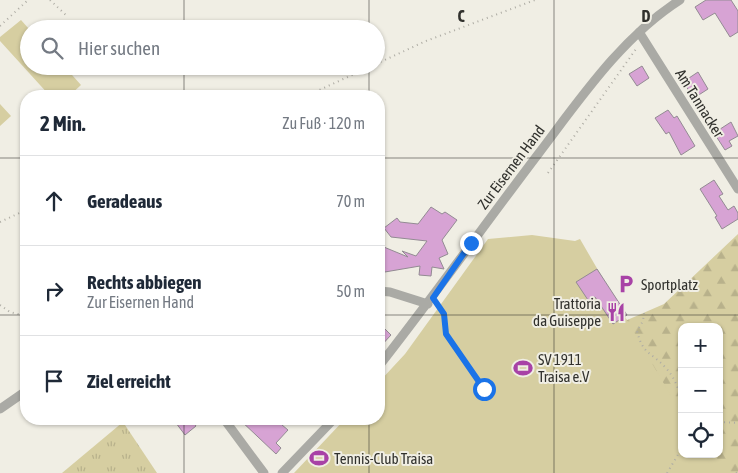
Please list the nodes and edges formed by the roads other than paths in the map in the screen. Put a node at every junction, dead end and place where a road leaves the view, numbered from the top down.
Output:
1 (680, 0) edge
2 (639, 32) junction
3 (738, 189) edge
4 (385, 292) edge
5 (430, 301) junction
6 (385, 358) edge
7 (484, 389) dead end
8 (20, 395) edge
9 (0, 408) edge
10 (228, 425) edge
11 (328, 425) edge
12 (264, 473) edge
13 (282, 473) edge

1 - 2 street, Zur Eisernen Hand
2 - 3 street, Am Tannacker
2 - 5 street, Zur Eisernen Hand
4 - 5 street
5 - 6 street, Zur Eisernen Hand
5 - 7 lane
8 - 9 street
10 - 12 street
11 - 13 street

